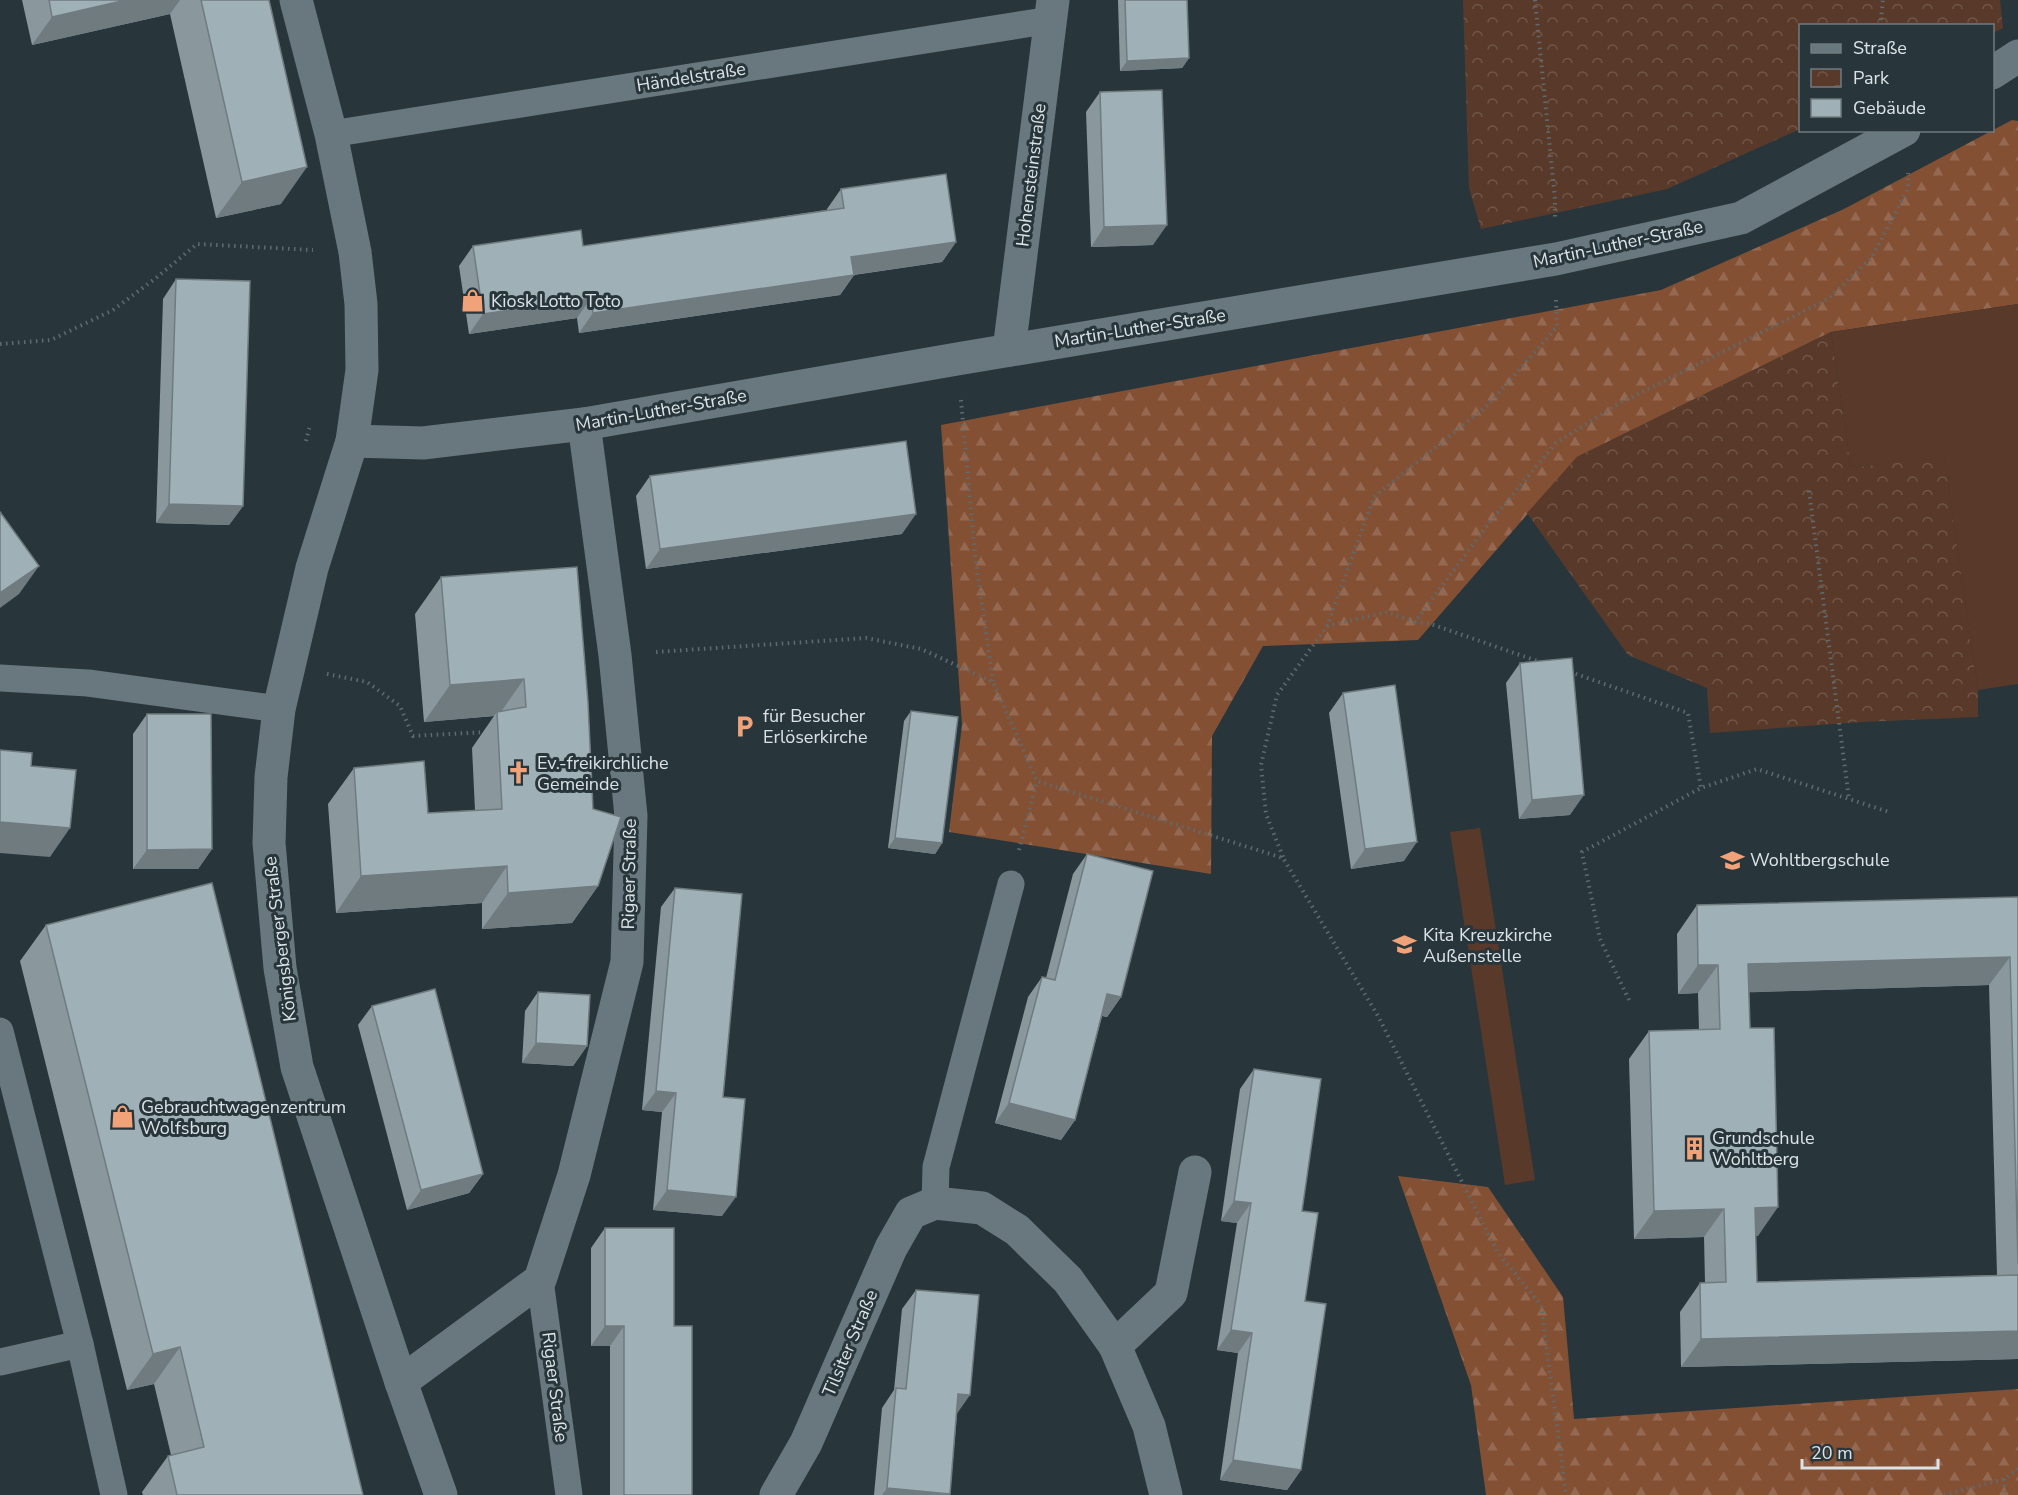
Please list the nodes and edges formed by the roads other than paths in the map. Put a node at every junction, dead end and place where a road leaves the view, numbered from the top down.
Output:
1 (296, 0) edge
2 (1052, 10) edge
3 (2018, 56) edge
4 (1994, 72) edge
5 (1900, 132) edge
6 (331, 134) junction
7 (1009, 350) junction
8 (584, 424) junction
9 (352, 441) junction
10 (0, 678) edge
11 (279, 709) junction
12 (1011, 884) road end
13 (0, 1031) edge
14 (1195, 1172) dead end
15 (935, 1203) junction
16 (540, 1280) junction
17 (80, 1344) junction
18 (1115, 1346) junction
19 (0, 1362) edge
20 (401, 1382) junction
21 (114, 1495) edge
22 (441, 1495) edge
23 (569, 1495) edge
24 (776, 1495) edge
25 (1166, 1495) edge

1 - 6 street
2 - 6 lane, Händelstraße
2 - 7 street, Hohensteinstraße
3 - 4 street
5 - 7 street, Martin-Luther-Straße
6 - 9 street
7 - 8 street, Martin-Luther-Straße
8 - 9 street, Martin-Luther-Straße
8 - 16 street, Rigaer Straße
9 - 11 street, Königsberger Straße
10 - 11 lane
11 - 20 street, Königsberger Straße
12 - 15 lane
13 - 17 lane
14 - 18 street
15 - 18 street
15 - 24 street, Tilsiter Straße
16 - 20 street
16 - 23 lane, Rigaer Straße
17 - 19 lane
17 - 21 lane
18 - 25 street
20 - 22 street, Königsberger Straße

